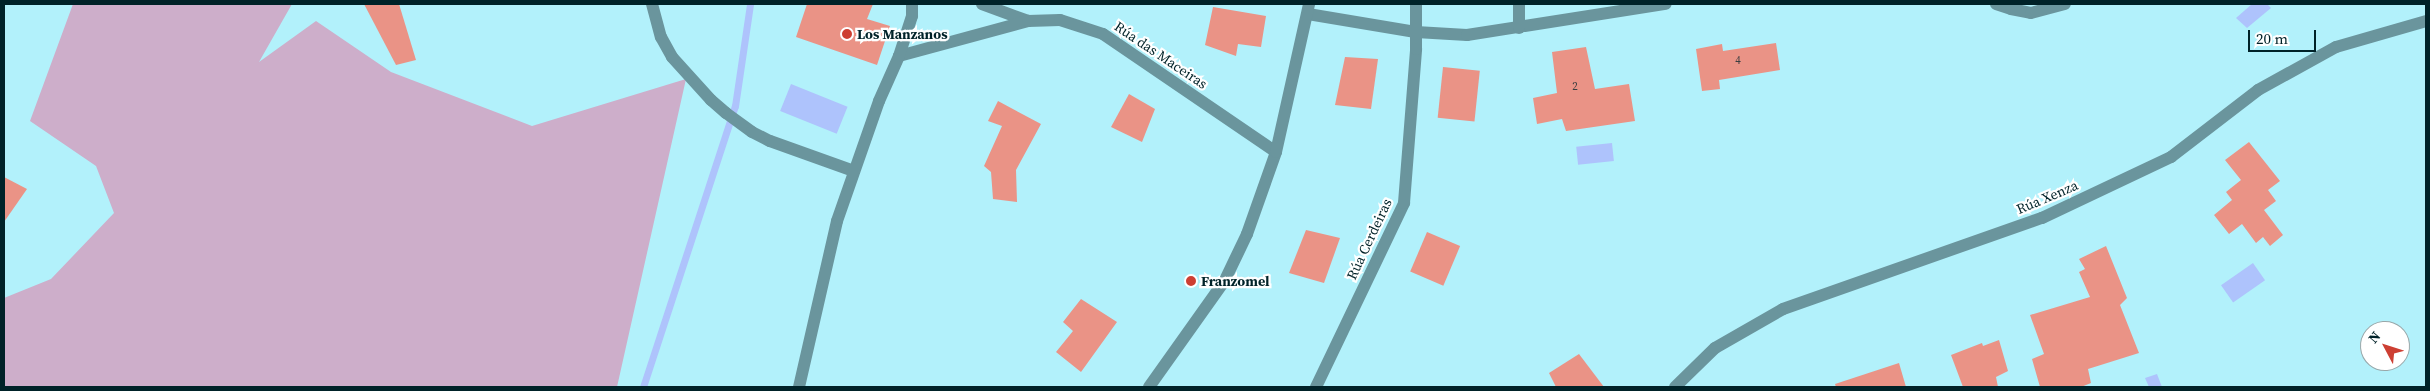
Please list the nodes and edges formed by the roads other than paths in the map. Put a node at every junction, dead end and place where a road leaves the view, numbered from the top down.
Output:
1 (652, 4) edge
2 (912, 4) edge
3 (982, 4) edge
4 (1416, 4) edge
5 (1519, 4) edge
6 (1666, 4) edge
7 (1996, 4) edge
8 (2065, 4) edge
9 (1309, 9) edge
10 (1028, 21) junction
11 (2426, 21) edge
12 (1519, 28) junction
13 (1416, 32) junction
14 (899, 56) junction
15 (1276, 152) junction
16 (854, 171) junction
17 (799, 387) edge
18 (1150, 387) edge
19 (1316, 387) edge
20 (1675, 387) edge

1 - 16 street
2 - 14 street
3 - 10 street
4 - 13 street, Rúa Cerdeiras
5 - 12 street
6 - 12 street
7 - 8 street
9 - 13 street
9 - 15 street
10 - 14 street, Rúa das Maceiras
10 - 15 street, Rúa das Maceiras
11 - 20 street, Rúa Xenza
12 - 13 street
13 - 19 street, Rúa Cerdeiras
14 - 16 street
15 - 18 street
16 - 17 street

